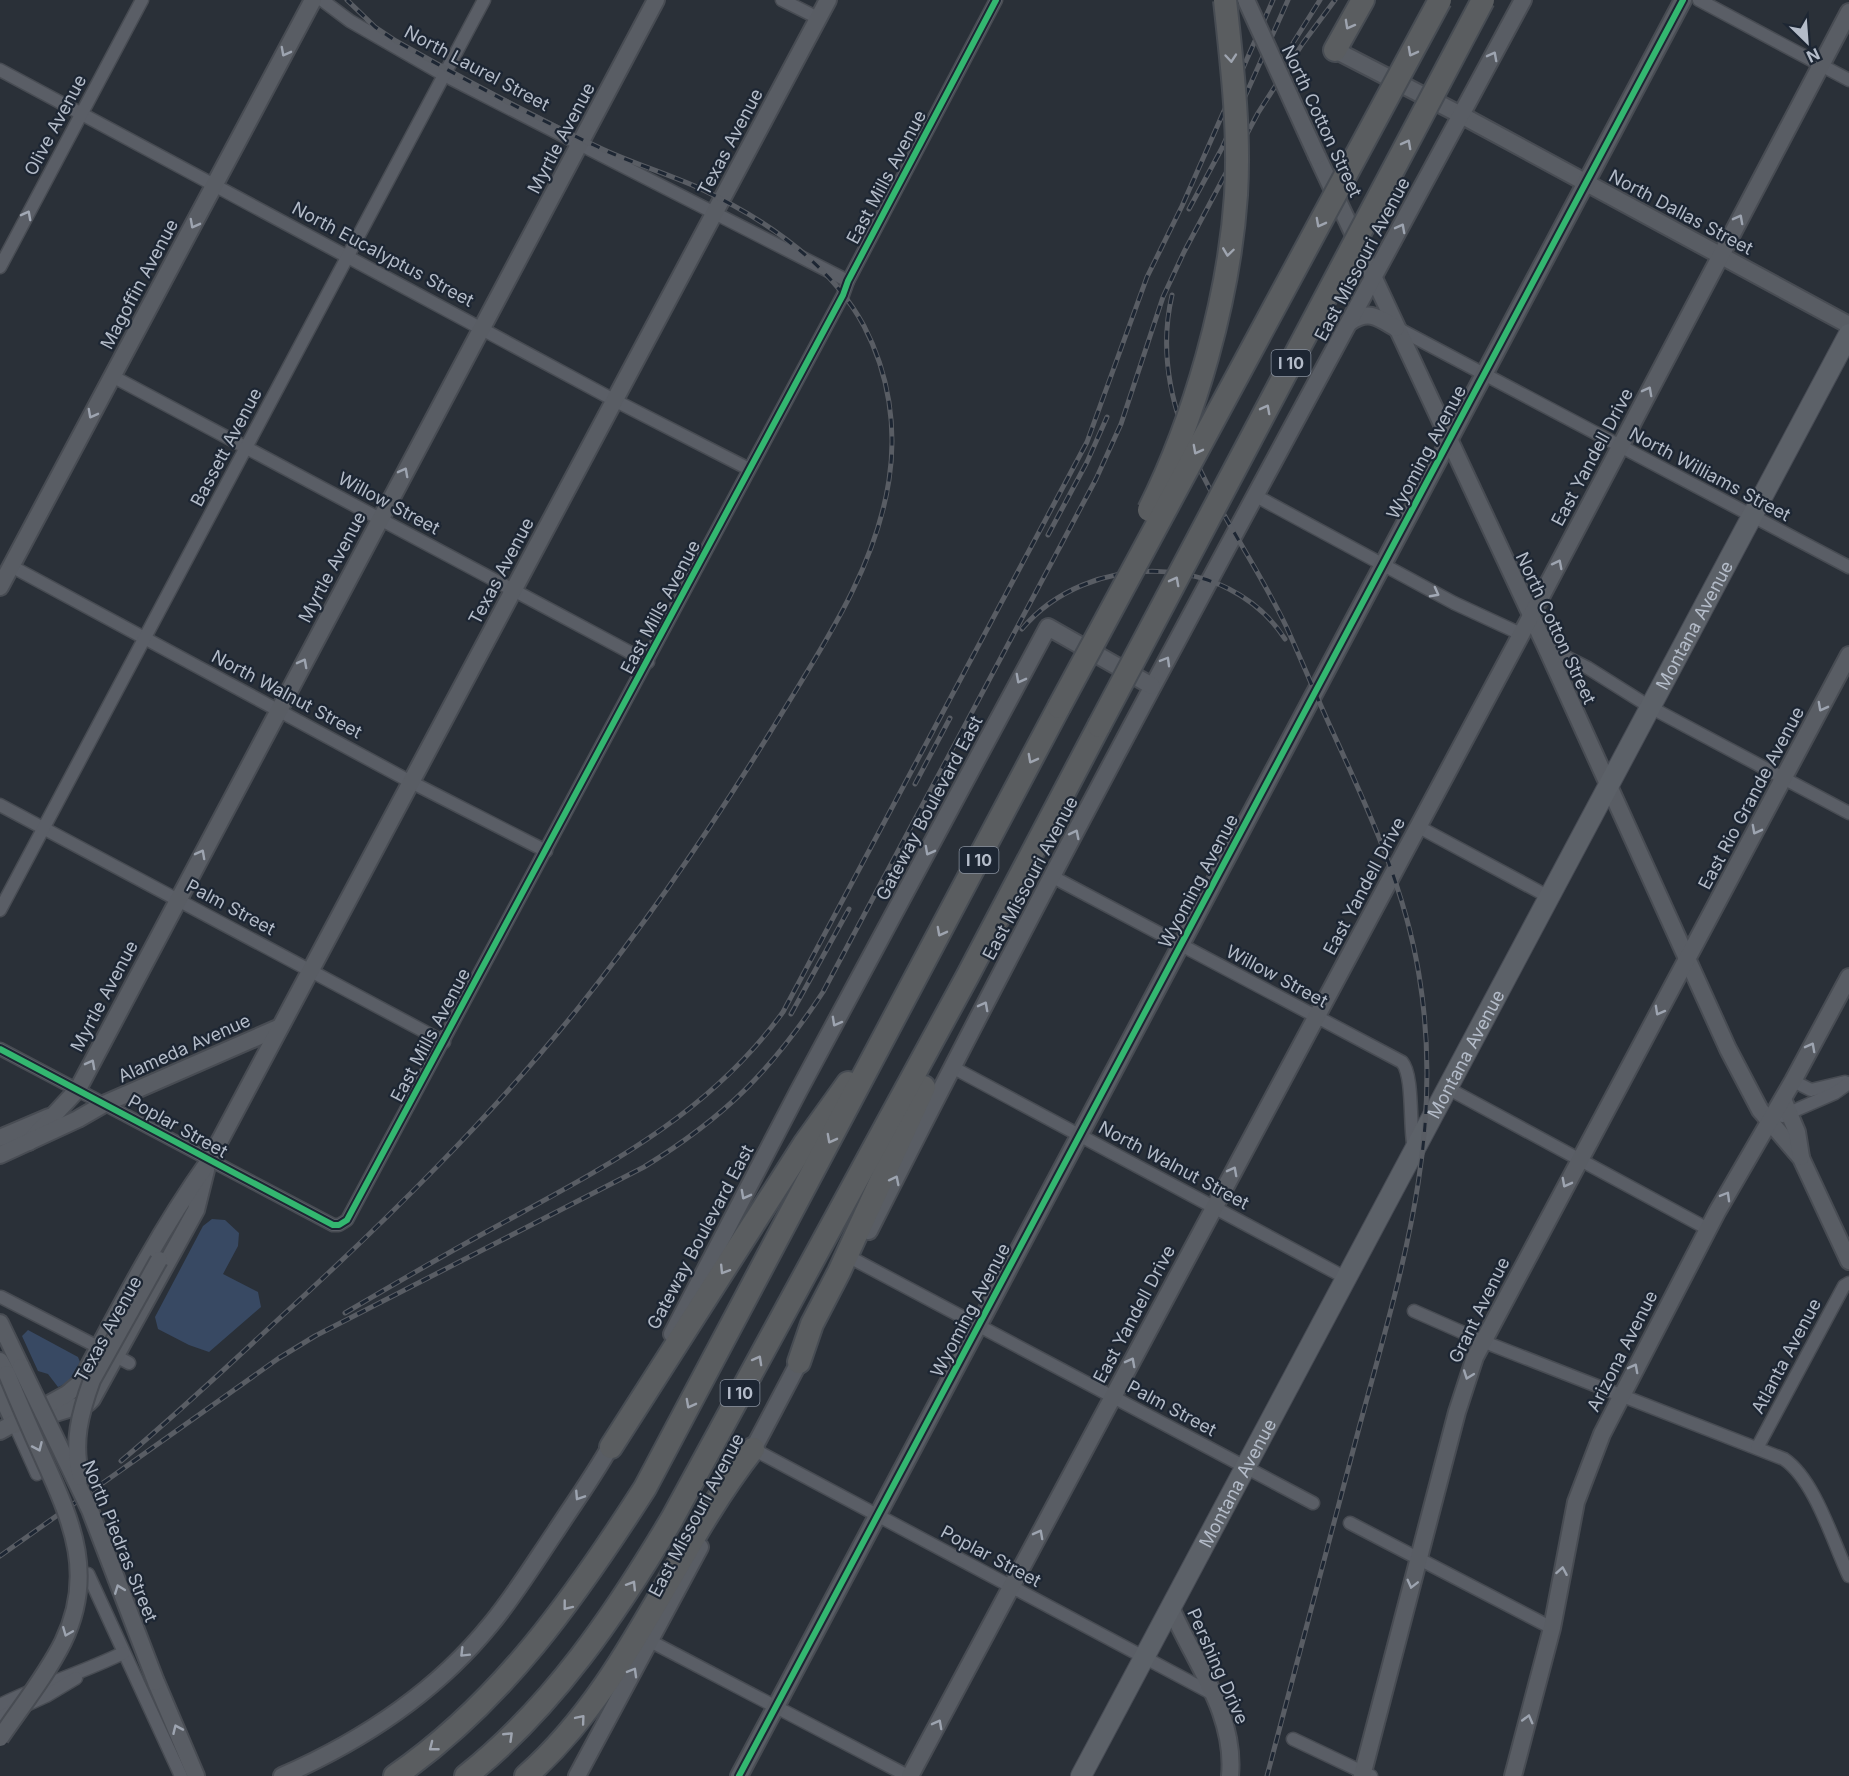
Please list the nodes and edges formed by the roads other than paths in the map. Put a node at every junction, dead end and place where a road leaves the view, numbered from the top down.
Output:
1 (142, 0) edge
2 (313, 0) edge
3 (322, 0) edge
4 (484, 0) edge
5 (656, 0) edge
6 (782, 0) edge
7 (828, 0) edge
8 (996, 0) edge
9 (1225, 0) edge
10 (1246, 0) edge
11 (1363, 0) edge
12 (1440, 0) edge
13 (1483, 0) edge
14 (1523, 0) edge
15 (1683, 0) edge
16 (1699, 0) edge
17 (1849, 12) edge
18 (818, 18) junction
19 (1335, 50) joint
20 (1821, 64) junction
21 (0, 70) edge
22 (444, 75) junction
23 (1849, 80) edge
24 (81, 114) junction
25 (1461, 115) junction
26 (580, 144) junction
27 (1586, 184) junction
28 (214, 185) junction
29 (714, 214) junction
30 (1720, 255) junction
31 (347, 257) junction
32 (0, 267) edge
33 (1374, 280) junction
34 (848, 281) junction
35 (1350, 322) junction
36 (1849, 325) edge
37 (481, 328) junction
38 (1396, 328) junction
39 (1849, 334) edge
40 (1485, 374) junction
41 (112, 376) junction
42 (614, 400) junction
43 (1449, 442) junction
44 (1619, 446) junction
45 (246, 447) junction
46 (749, 470) junction
47 (1256, 496) junction
48 (1752, 516) junction
49 (380, 519) junction
50 (1384, 565) junction
51 (11, 566) junction
52 (1849, 567) edge
53 (0, 587) edge
54 (513, 590) junction
55 (1531, 616) junction
56 (1521, 634) junction
57 (144, 638) junction
58 (1546, 648) junction
59 (1849, 655) edge
60 (648, 662) junction
61 (1152, 686) junction
62 (1059, 707) junction
63 (1650, 707) junction
64 (278, 709) junction
65 (1784, 778) junction
66 (411, 782) junction
67 (1608, 787) junction
68 (0, 805) edge
69 (1849, 813) edge
70 (1417, 826) junction
71 (43, 828) junction
72 (546, 851) junction
73 (1053, 877) junction
74 (1549, 897) junction
75 (177, 899) junction
76 (0, 910) edge
77 (1181, 945) junction
78 (1687, 960) junction
79 (310, 970) junction
80 (968, 977) junction
81 (1849, 977) edge
82 (898, 1014) junction
83 (1316, 1017) junction
84 (278, 1028) junction
85 (444, 1042) junction
86 (0, 1049) edge
87 (952, 1067) junction
88 (1793, 1081) junction
89 (1849, 1082) edge
90 (78, 1089) junction
91 (1449, 1089) junction
92 (105, 1104) junction
93 (1786, 1106) junction
94 (57, 1114) junction
95 (1770, 1121) junction
96 (1080, 1136) junction
97 (0, 1138) edge
98 (29, 1142) junction
99 (1415, 1152) junction
100 (0, 1155) edge
101 (1801, 1158) junction
102 (1579, 1159) junction
103 (209, 1161) junction
104 (1214, 1206) junction
105 (343, 1224) joint
106 (1708, 1229) junction
107 (1848, 1254) edge
108 (855, 1260) junction
109 (1346, 1278) junction
110 (1849, 1282) edge
111 (1, 1297) edge
112 (1414, 1311) dead end
113 (0, 1323) edge
114 (979, 1325) junction
115 (1482, 1341) junction
116 (99, 1348) junction
117 (122, 1360) junction
118 (799, 1362) junction
119 (9, 1367) edge
120 (0, 1392) edge
121 (1620, 1395) junction
122 (1112, 1397) junction
123 (7, 1428) edge
124 (610, 1447) junction
125 (1757, 1448) junction
126 (753, 1449) junction
127 (1246, 1467) junction
128 (37, 1474) dead end
129 (1313, 1503) dead end
130 (90, 1510) junction
131 (877, 1516) junction
132 (1350, 1523) dead end
133 (1418, 1558) junction
134 (88, 1574) dead end
135 (1849, 1576) edge
136 (1011, 1587) junction
137 (1171, 1608) junction
138 (1552, 1628) junction
139 (650, 1641) junction
140 (123, 1653) junction
141 (1144, 1658) junction
142 (81, 1673) junction
143 (1213, 1695) junction
144 (0, 1705) edge
145 (775, 1707) junction
146 (0, 1718) edge
147 (0, 1738) edge
148 (595, 1739) junction
149 (1293, 1739) dead end
150 (1365, 1775) edge
151 (181, 1776) edge
152 (196, 1776) edge
153 (282, 1776) edge
154 (395, 1776) edge
155 (466, 1776) edge
156 (526, 1776) edge
157 (567, 1776) edge
158 (577, 1776) edge
159 (739, 1776) edge
160 (909, 1776) edge
161 (1081, 1776) edge
162 (1230, 1776) edge
163 (1513, 1776) edge

1 - 24 street, Olive Avenue
2 -> 28 main road, Magoffin Avenue
3 - 22 street, North Laurel Street
4 - 22 street, Bassett Avenue
5 - 26 main road, Myrtle Avenue
6 - 18 street
7 - 18 main road, Texas Avenue
8 - 34 street, East Mills Avenue
9 -> 62 highway, bridge
10 - 33 main road, North Cotton Street, bridge
11 -> 19 highway
12 -> 62 highway, I 10, bridge
80 -> 13 highway, I 10, bridge
25 -> 14 main road, East Missouri Avenue
15 - 27 main road, Wyoming Avenue
16 - 20 street
17 - 20 main road, East Yandell Drive
18 - 29 main road, Texas Avenue
19 - 25 main road, North Dallas Street
20 - 23 street
30 -> 20 main road, East Yandell Drive
21 - 24 street, North Eucalyptus Street
22 - 26 street, North Laurel Street
22 - 31 street, Bassett Avenue
24 - 28 street, North Eucalyptus Street
32 -> 24 street, Olive Avenue
25 - 27 main road, North Dallas Street
33 -> 25 main road, East Missouri Avenue
26 - 29 street, North Laurel Street
26 - 37 main road, Myrtle Avenue
27 - 30 main road, North Dallas Street
27 - 40 main road, Wyoming Avenue
28 - 31 street, North Eucalyptus Street
28 -> 41 main road, Magoffin Avenue
29 - 34 street, North Laurel Street
29 - 42 main road, Texas Avenue
30 - 36 main road, North Dallas Street
44 -> 30 main road, East Yandell Drive
31 - 37 street, North Eucalyptus Street
31 - 45 street, Bassett Avenue
33 - 35 main road, East Missouri Avenue
33 - 38 main road, North Cotton Street
34 - 46 street, East Mills Avenue
35 - 38 main road
35 - 47 main road, East Missouri Avenue
37 - 42 street, North Eucalyptus Street
49 -> 37 main road, Myrtle Avenue
38 - 40 street, North Williams Street
38 - 43 main road, North Cotton Street
39 - 48 main road, Montana Avenue
40 - 43 main road, Wyoming Avenue
40 - 44 street, North Williams Street
41 - 45 street, Willow Street
41 -> 51 main road, Magoffin Avenue
42 - 46 street, North Eucalyptus Street
42 - 54 main road, Texas Avenue
43 - 50 main road, Wyoming Avenue
43 - 55 main road, North Cotton Street
44 - 48 street, North Williams Street
55 -> 44 main road, East Yandell Drive
45 - 49 street, Willow Street
45 - 57 street, Bassett Avenue
46 - 60 street, East Mills Avenue
47 - 50 street
61 -> 47 main road, East Missouri Avenue
48 - 52 street, North Williams Street
48 - 63 main road, Montana Avenue
49 - 54 street, Willow Street
64 -> 49 main road, Myrtle Avenue
50 -> 56 street
50 - 77 main road, Wyoming Avenue
51 - 53 main road, Magoffin Avenue
51 - 57 street, North Walnut Street
54 - 60 street, Willow Street
54 - 66 main road, Texas Avenue
55 - 56 main road, East Yandell Drive
55 - 58 main road, North Cotton Street
56 - 58 main road
56 - 70 main road, East Yandell Drive
57 - 64 street, North Walnut Street
57 - 71 street, Bassett Avenue
58 - 63 street
58 - 67 main road, North Cotton Street
59 -> 65 main road, East Rio Grande Avenue
60 - 72 street, East Mills Avenue
73 -> 61 main road, East Missouri Avenue
61 -> 124 main road, Gateway Boulevard East
62 -> 82 highway, I 10
63 - 65 street
63 - 67 main road, Montana Avenue
64 - 66 street, North Walnut Street
75 -> 64 main road, Myrtle Avenue
65 - 69 street
65 -> 78 main road, East Rio Grande Avenue
66 - 72 street, North Walnut Street
66 - 79 main road, Texas Avenue
67 - 74 main road, Montana Avenue
67 - 78 main road, North Cotton Street
68 - 71 street, Palm Street
70 - 74 street
70 - 83 main road, East Yandell Drive
71 - 75 street, Palm Street
71 - 76 street, Bassett Avenue
72 - 85 street, East Mills Avenue
73 - 77 street, Willow Street
87 -> 73 main road, East Missouri Avenue
74 - 91 main road, Montana Avenue
75 - 79 street, Palm Street
90 -> 75 main road, Myrtle Avenue
77 - 83 street, Willow Street
77 - 96 main road, Wyoming Avenue
78 - 95 main road, North Cotton Street
78 -> 102 main road, Grant Avenue
79 - 84 main road, Texas Avenue
79 - 85 street, Palm Street
80 - 118 highway
155 -> 80 highway, I 10
88 -> 81 main road, Arizona Avenue
82 -> 124 highway
82 -> 154 highway, I 10
83 - 99 street, Willow Street
104 -> 83 main road, East Yandell Drive
84 - 92 main road, Alameda Avenue
84 - 103 main road, Texas Avenue
85 - 105 street, East Mills Avenue
86 - 90 street, Poplar Street
87 - 96 street, North Walnut Street
108 -> 87 main road, East Missouri Avenue
88 - 89 street
88 - 93 main road, Arizona Avenue
89 - 93 street
90 - 92 street, Poplar Street
90 - 94 main road, Myrtle Avenue
91 - 99 main road, Montana Avenue
91 - 102 street
92 - 94 main road, Alameda Avenue
92 - 98 main road, Alameda Avenue
92 - 103 street, Poplar Street
93 - 95 main road, Arizona Avenue
93 - 101 main road
94 - 97 main road, Alameda Avenue
94 - 98 main road, Myrtle Avenue
95 - 101 main road, North Cotton Street
106 -> 95 main road, Arizona Avenue
96 - 104 street, North Walnut Street
96 - 114 main road, Wyoming Avenue
98 - 100 main road, Alameda Avenue
99 - 109 main road, Montana Avenue
101 - 107 main road, North Cotton Street
102 - 106 street
102 -> 115 main road, Grant Avenue
103 - 105 street, Poplar Street
103 - 116 main road, Texas Avenue
103 - 117 main road, Texas Avenue
103 - 130 main road, bridge
104 - 109 street, North Walnut Street
122 -> 104 main road, East Yandell Drive
121 -> 106 main road, Arizona Avenue
108 - 114 street, Palm Street
108 - 118 main road, East Missouri Avenue
109 - 127 main road, Montana Avenue
110 - 125 street, Atlanta Avenue
111 - 116 street
112 - 115 street
113 - 119 main road, North Piedras Street
114 - 122 street, Palm Street
114 - 131 main road, Wyoming Avenue
115 - 121 street
115 -> 133 main road, Grant Avenue
116 - 117 street
116 - 123 main road, Texas Avenue
117 - 123 main road, Texas Avenue
118 - 126 main road, East Missouri Avenue
119 - 130 main road, North Piedras Street, bridge
119 -> 147 main road, North Piedras Street, bridge
120 - 123 main road
121 - 125 street
138 -> 121 main road, Arizona Avenue
122 - 127 street, Palm Street
136 -> 122 main road, East Yandell Drive
123 - 128 street
124 -> 153 main road, Gateway Boulevard East
125 - 135 street
126 - 131 street, Poplar Street
126 - 139 main road, East Missouri Avenue
156 -> 126 highway
127 - 129 street, Palm Street
127 - 137 main road, Montana Avenue
152 -> 130 main road, North Piedras Street, bridge
131 - 136 street, Poplar Street
131 - 145 main road, Wyoming Avenue
132 - 133 street
133 - 138 street
133 -> 150 main road, Grant Avenue
134 - 140 street
136 - 141 street, Poplar Street
160 -> 136 main road, East Yandell Drive
137 - 141 main road, Montana Avenue
137 - 143 main road, Pershing Drive
163 -> 138 main road, Arizona Avenue
139 - 145 street
148 -> 139 main road, East Missouri Avenue
140 - 142 street
140 - 151 street
141 - 143 street, Poplar Street
141 - 161 main road, Montana Avenue
142 - 144 street
142 - 146 street
143 - 162 main road, Pershing Drive
145 - 159 main road, Wyoming Avenue
145 - 160 street
148 - 157 main road
148 - 158 main road, East Missouri Avenue
149 - 150 street

